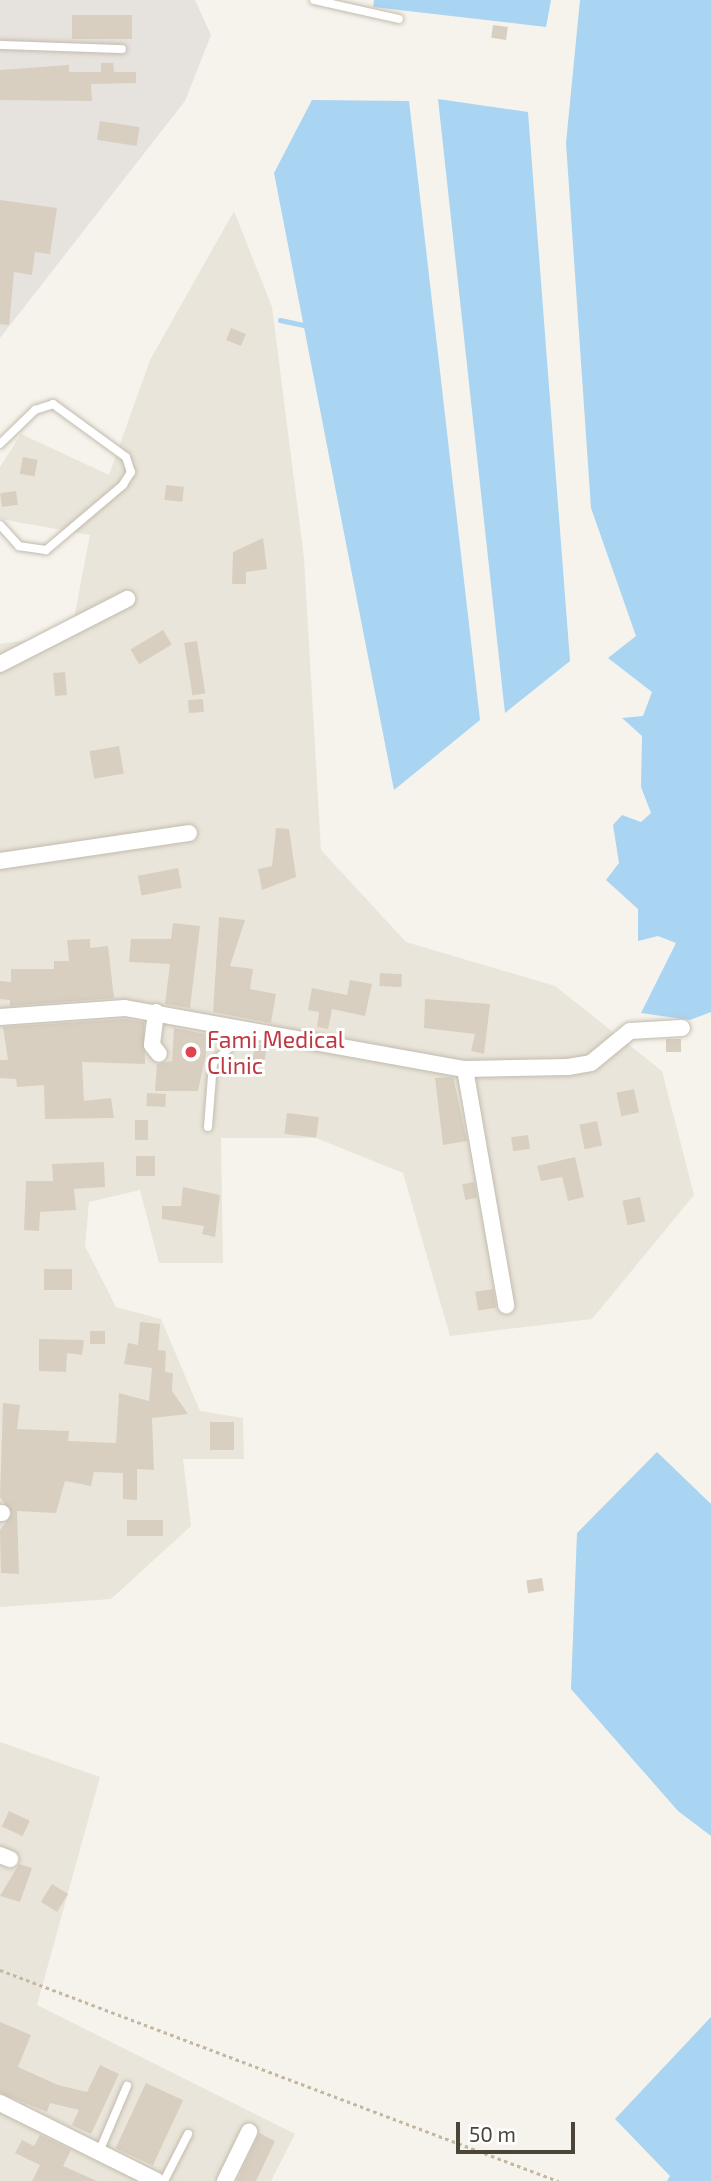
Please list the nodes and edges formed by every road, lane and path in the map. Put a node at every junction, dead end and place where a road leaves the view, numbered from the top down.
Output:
1 (314, 0) edge
2 (399, 19) dead end
3 (0, 45) edge
4 (122, 49) dead end
5 (0, 444) edge
6 (0, 525) edge
7 (127, 599) dead end
8 (0, 664) edge
9 (189, 833) dead end
10 (0, 861) edge
11 (156, 1012) junction
12 (0, 1017) edge
13 (234, 1024) junction
14 (682, 1028) dead end
15 (159, 1054) dead end
16 (464, 1069) junction
17 (208, 1127) dead end
18 (506, 1305) dead end
19 (0, 1970) edge
20 (127, 2086) dead end
21 (0, 2103) edge
22 (249, 2132) dead end
23 (188, 2134) dead end
24 (99, 2152) junction
25 (157, 2181) edge
26 (163, 2181) edge
27 (225, 2181) edge
28 (558, 2181) edge

1 - 2 lane
3 - 4 lane
5 - 6 lane
7 - 8 street
9 - 10 street
11 - 12 street
11 - 13 street
11 - 15 street
13 - 16 street
13 - 17 lane
14 - 16 street
16 - 18 street
19 - 28 path
20 - 24 lane
21 - 24 street
22 - 27 street
23 - 26 lane
24 - 25 street

